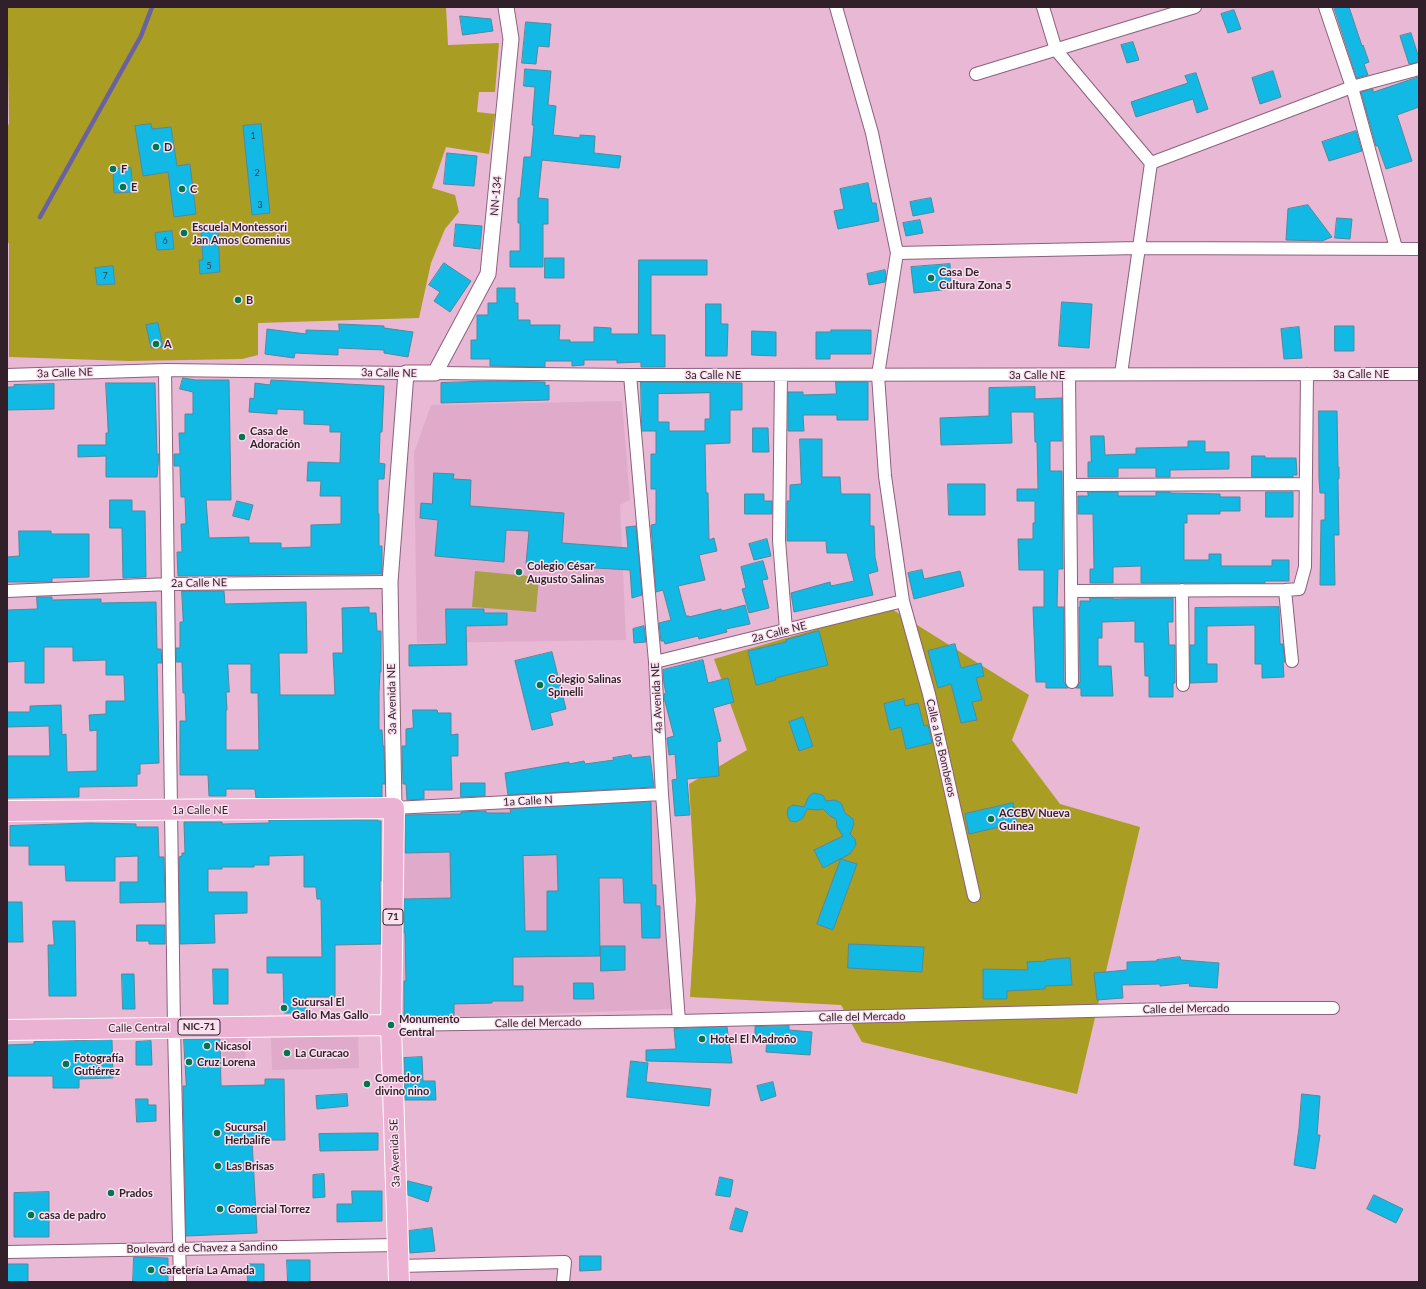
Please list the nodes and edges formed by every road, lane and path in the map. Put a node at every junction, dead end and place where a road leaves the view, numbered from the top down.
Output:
1 (506, 7) edge
2 (836, 7) edge
3 (1043, 7) edge
4 (1195, 7) edge
5 (1325, 7) edge
6 (1056, 50) junction
7 (1419, 69) edge
8 (976, 74) dead end
9 (1352, 87) junction
10 (1151, 162) junction
11 (1138, 248) junction
12 (1396, 248) junction
13 (1419, 249) edge
14 (896, 253) junction
15 (165, 370) junction
16 (406, 373) junction
17 (435, 373) junction
18 (1121, 374) junction
19 (1308, 374) junction
20 (1419, 374) edge
21 (7, 375) edge
22 (630, 375) junction
23 (781, 375) junction
24 (878, 375) junction
25 (1069, 375) junction
26 (1305, 484) junction
27 (1070, 486) junction
28 (390, 582) junction
29 (169, 584) junction
30 (1182, 590) junction
31 (1285, 590) junction
32 (7, 591) edge
33 (1071, 591) junction
34 (903, 601) junction
35 (786, 630) junction
36 (1292, 660) dead end
37 (655, 662) junction
38 (1072, 682) dead end
39 (1183, 685) dead end
40 (662, 794) junction
41 (394, 808) junction
42 (172, 810) junction
43 (7, 811) edge
44 (974, 896) dead end
45 (1333, 1008) dead end
46 (679, 1021) junction
47 (391, 1025) junction
48 (174, 1028) junction
49 (7, 1030) edge
50 (397, 1245) junction
51 (180, 1249) junction
52 (7, 1252) edge
53 (399, 1274) edge
54 (180, 1282) edge
55 (563, 1282) edge

1 - 17 street, NN-134 / NN-134
2 - 14 street, Calle a los Bomberos
3 - 6 street
4 - 6 street
5 - 9 street
6 - 8 street
6 - 10 street
7 - 9 street
9 - 10 street
9 - 12 street
10 - 11 street
11 - 12 street
11 - 14 street
11 - 18 street
12 - 13 street
14 - 24 street, Calle a los Bomberos
15 - 16 street, 3a Calle NE
15 - 21 street, 3a Calle NE
15 - 29 street
16 - 17 street, 3a Calle NE
16 - 28 street, 3a Avenida NE
17 - 22 street, 3a Calle NE
18 - 19 street, 3a Calle NE
18 - 25 street, 3a Calle NE
19 - 20 street, 3a Calle NE
19 - 26 street
22 - 23 street, 3a Calle NE
22 - 37 street, 4a Avenida NE
23 - 24 street, 3a Calle NE
23 - 35 street
24 - 25 street, 3a Calle NE
24 - 34 street, Calle a los Bomberos
25 - 27 street
26 - 27 street
26 - 31 street
27 - 33 street
28 - 29 street, 2a Calle NE
28 - 41 street, 3a Avenida NE
29 - 32 street, 2a Calle NE
29 - 42 street
30 - 31 street
30 - 33 street
30 - 39 street
31 - 36 street
33 - 38 street
34 - 35 street, 2a Calle NE
34 - 44 street, Calle a los Bomberos
35 - 37 street, 2a Calle NE
37 - 40 street, 4a Avenida NE
40 - 41 street, 1a Calle N
40 - 46 street, 4a Avenida NE
41 - 42 highway, 1a Calle NE
41 - 47 highway, 3a Avenida NE / 71
42 - 43 highway, 1a Calle NE
42 - 48 street
45 - 46 street, Calle del Mercado
46 - 47 street, Calle del Mercado
47 - 48 highway, Calle Central / NIC-71
47 - 50 highway, 3a Avenida SE
48 - 49 highway, Calle Central / NIC-71
48 - 51 street
50 - 51 street, Boulevard de Chavez a Sandino
50 - 53 highway, 3a Avenida SE
51 - 52 street, Boulevard de Chavez a Sandino
51 - 54 street
53 - 55 street

